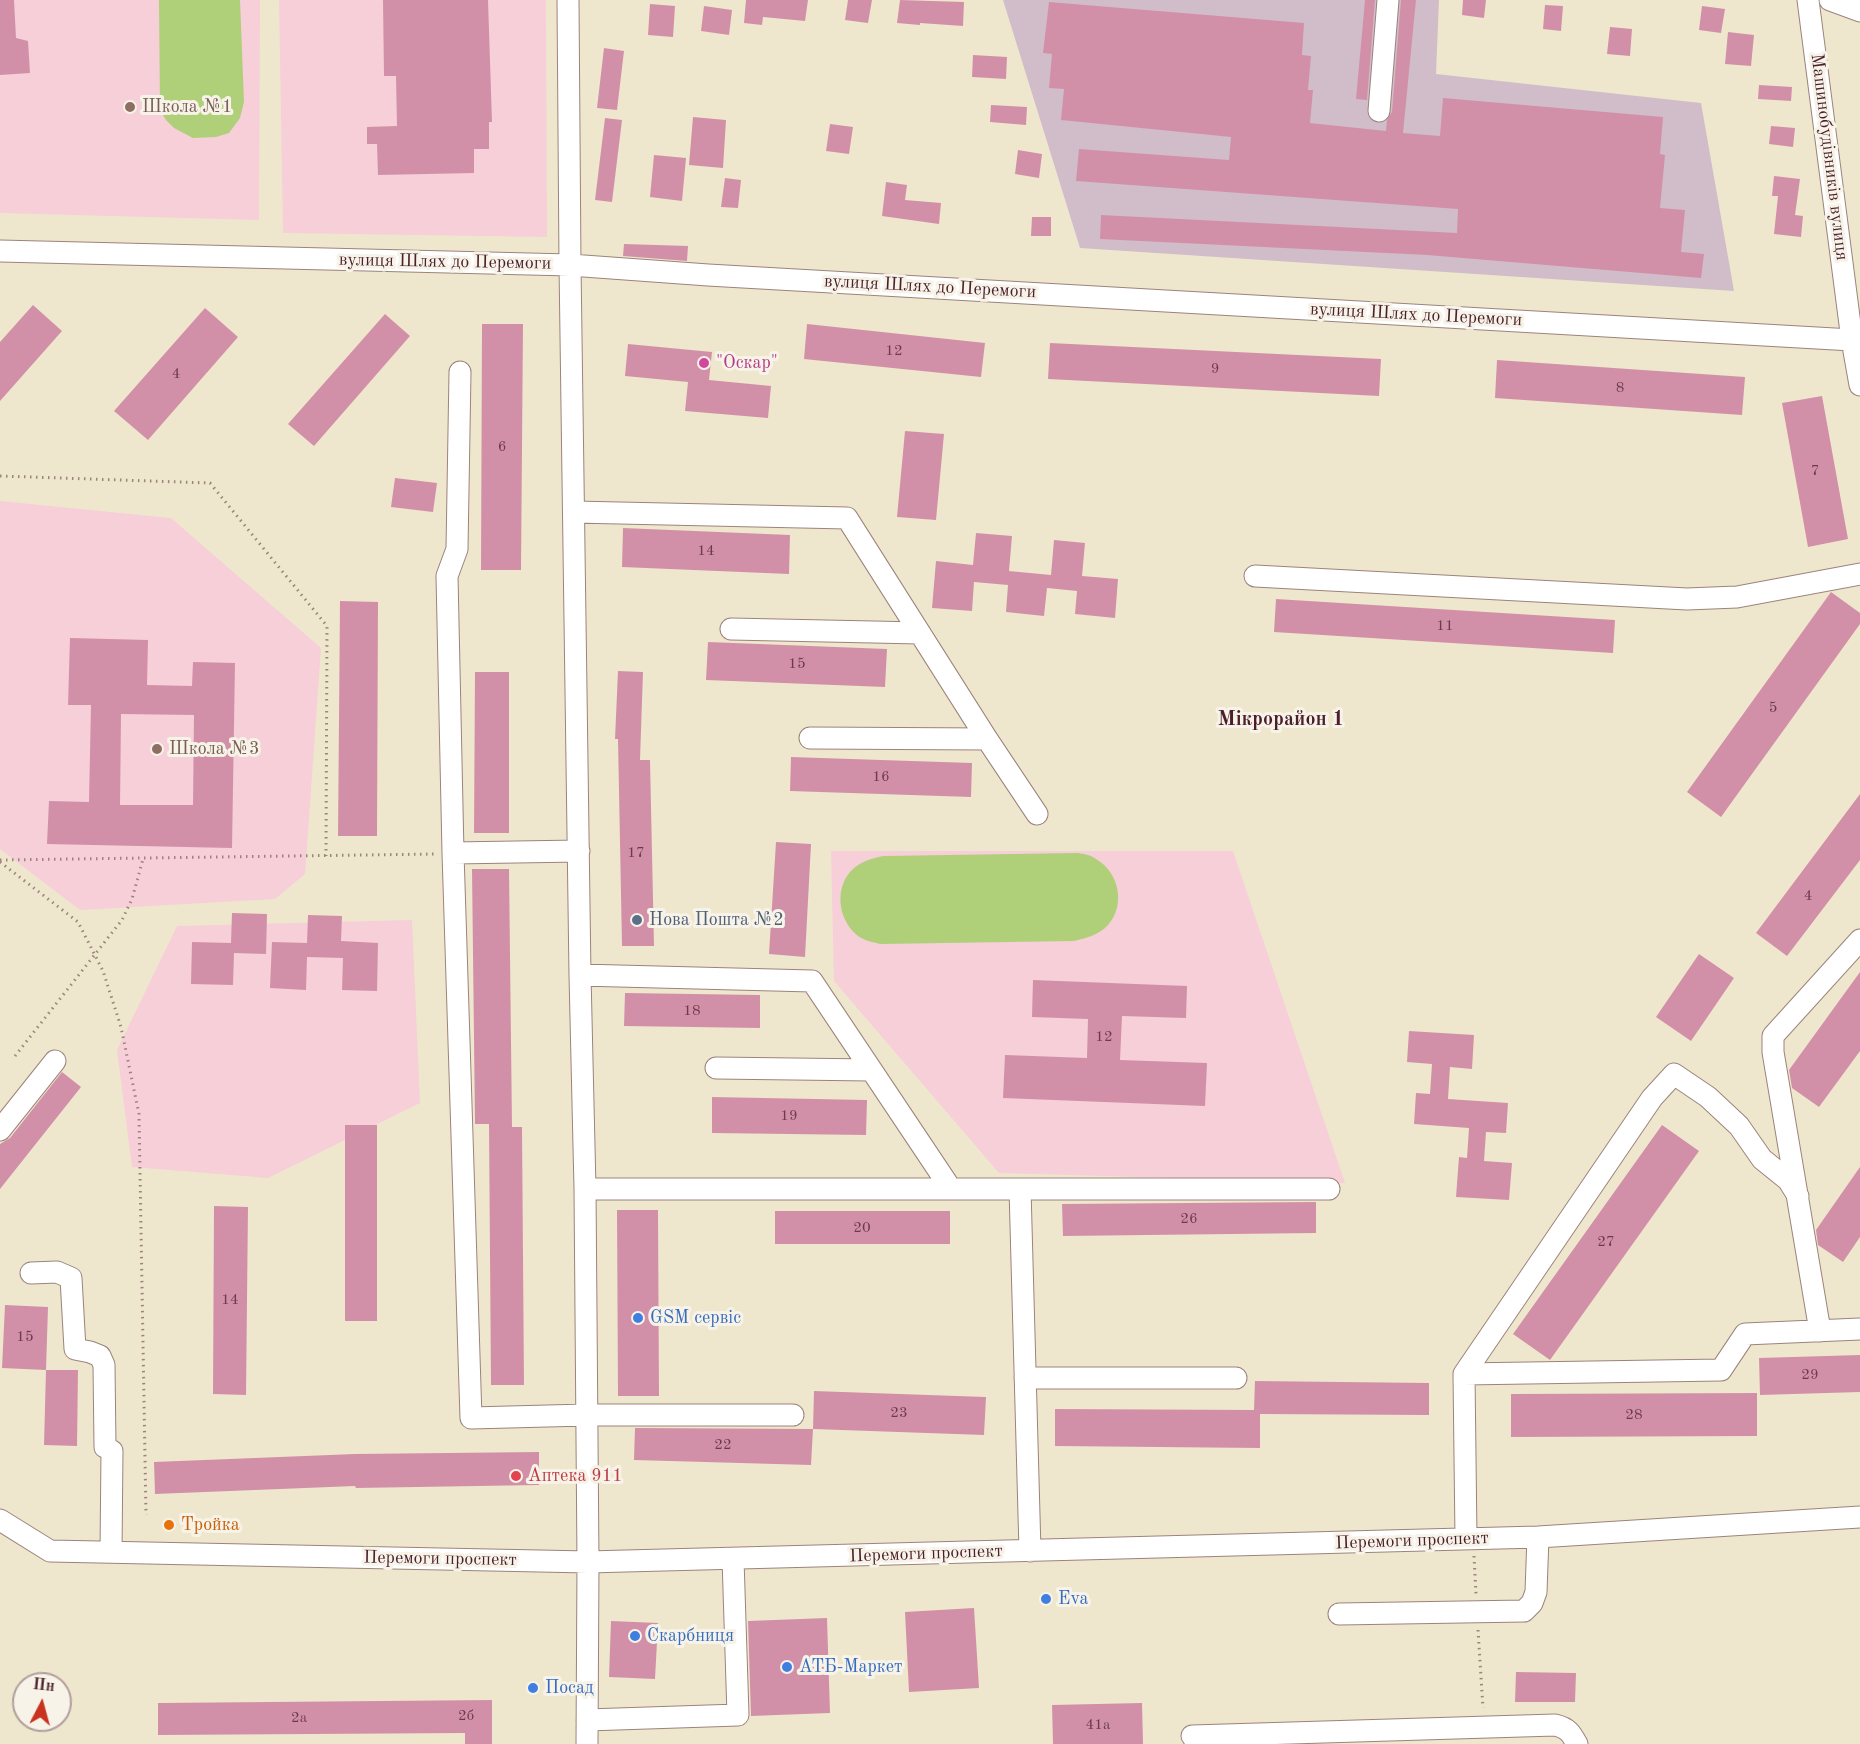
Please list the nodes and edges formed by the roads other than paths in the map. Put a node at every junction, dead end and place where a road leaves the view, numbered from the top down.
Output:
1 (568, 0) edge
2 (1388, 0) edge
3 (1808, 0) edge
4 (1830, 0) edge
5 (1860, 11) edge
6 (1379, 111) dead end
7 (0, 251) edge
8 (570, 265) junction
9 (1856, 341) edge
10 (460, 372) dead end
11 (1860, 385) edge
12 (574, 512) junction
13 (1860, 574) edge
14 (1255, 576) dead end
15 (731, 629) dead end
16 (920, 633) junction
17 (810, 738) dead end
18 (987, 739) junction
19 (1037, 814) dead end
20 (579, 851) junction
21 (453, 854) junction
22 (1860, 940) edge
23 (580, 975) junction
24 (55, 1061) dead end
25 (716, 1068) dead end
26 (871, 1070) junction
27 (0, 1130) edge
28 (585, 1189) junction
29 (951, 1189) junction
30 (1020, 1189) junction
31 (1329, 1189) dead end
32 (1798, 1196) junction
33 (31, 1274) dead end
34 (1860, 1329) edge
35 (1821, 1331) junction
36 (1464, 1374) junction
37 (1025, 1378) junction
38 (1236, 1378) dead end
39 (586, 1415) junction
40 (793, 1415) dead end
41 (0, 1520) edge
42 (1855, 1522) edge
43 (1538, 1537) junction
44 (1470, 1539) junction
45 (1030, 1551) junction
46 (111, 1552) junction
47 (734, 1559) junction
48 (588, 1562) junction
49 (1339, 1614) dead end
50 (587, 1720) junction
51 (1192, 1736) dead end
52 (587, 1744) edge
53 (1577, 1744) edge

1 - 8 street
2 - 6 street
3 - 9 street, Машинобудівників вулиця
4 - 5 street
7 - 8 street, вулиця Шлях до Перемоги
8 - 9 street, вулиця Шлях до Перемоги
8 - 12 street
9 - 11 street, Машинобудівників вулиця
10 - 21 street
12 - 16 street
12 - 20 street
13 - 14 street
15 - 16 street
16 - 18 street
17 - 18 street
18 - 19 street
20 - 21 street
20 - 23 street
21 - 39 street
22 - 32 street
23 - 26 street
23 - 28 street
24 - 27 street
25 - 26 street
26 - 29 street
28 - 29 street
28 - 39 street
29 - 30 street
30 - 31 street
30 - 37 street
32 - 35 street
32 - 36 street
33 - 46 street
34 - 35 street
35 - 36 street
36 - 44 street
37 - 38 street
37 - 45 street
39 - 40 street
39 - 48 street
41 - 46 street, Перемоги проспект
42 - 43 street, Перемоги проспект
43 - 44 street, Перемоги проспект
43 - 49 street
44 - 45 street, Перемоги проспект
45 - 47 street, Перемоги проспект
46 - 48 street, Перемоги проспект
47 - 48 street, Перемоги проспект
47 - 50 street
48 - 50 street
50 - 52 street
51 - 53 street

